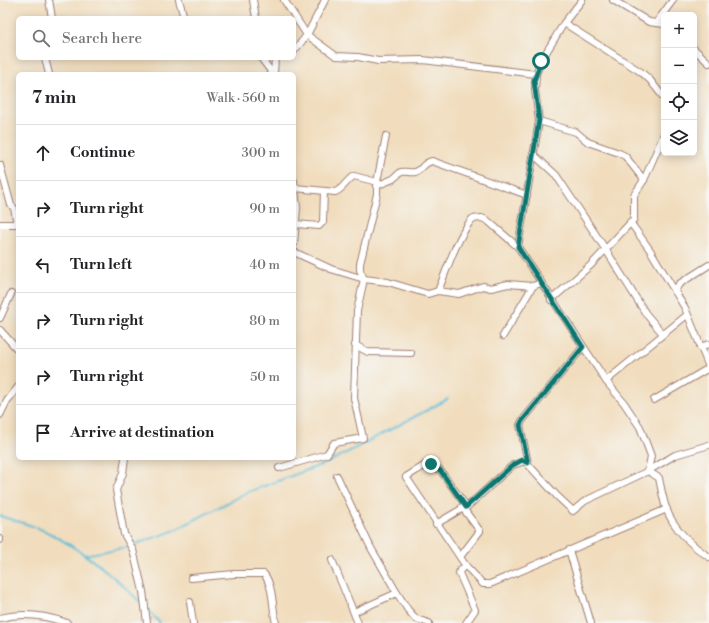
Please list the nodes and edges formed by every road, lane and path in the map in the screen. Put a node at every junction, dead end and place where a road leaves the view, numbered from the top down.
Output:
1 (49, 0) edge
2 (179, 0) edge
3 (253, 0) edge
4 (284, 0) edge
5 (325, 0) edge
6 (582, 0) edge
7 (613, 0) edge
8 (673, 0) edge
9 (52, 16) edge
10 (183, 16) edge
11 (256, 16) edge
12 (295, 16) edge
13 (296, 18) edge
14 (564, 23) junction
15 (656, 23) junction
16 (661, 24) edge
17 (307, 35) junction
18 (296, 49) edge
19 (697, 52) edge
20 (46, 60) edge
21 (263, 60) edge
22 (275, 60) edge
23 (709, 63) edge
24 (48, 72) edge
25 (272, 72) edge
26 (274, 72) edge
27 (536, 74) junction
28 (661, 94) edge
29 (539, 120) junction
30 (386, 136) dead end
31 (661, 141) edge
32 (533, 154) junction
33 (0, 166) edge
34 (644, 180) junction
35 (377, 184) junction
36 (296, 188) edge
37 (324, 191) junction
38 (527, 195) junction
39 (16, 216) edge
40 (630, 222) junction
41 (0, 224) edge
42 (16, 224) edge
43 (296, 224) edge
44 (518, 247) junction
45 (606, 250) junction
46 (296, 253) edge
47 (709, 265) edge
48 (364, 279) junction
49 (541, 283) junction
50 (533, 286) junction
51 (438, 291) junction
52 (675, 291) junction
53 (11, 294) dead end
54 (552, 300) junction
55 (687, 315) junction
56 (0, 318) edge
57 (0, 330) edge
58 (664, 334) junction
59 (503, 336) dead end
60 (709, 344) edge
61 (355, 345) junction
62 (700, 346) junction
63 (583, 347) junction
64 (16, 348) edge
65 (411, 353) dead end
66 (709, 368) edge
67 (606, 382) junction
68 (16, 390) edge
69 (654, 400) dead end
70 (0, 415) edge
71 (709, 445) edge
72 (125, 460) edge
73 (528, 463) junction
74 (278, 468) dead end
75 (648, 471) junction
76 (337, 476) dead end
77 (464, 507) junction
78 (667, 509) junction
79 (436, 524) junction
80 (569, 550) junction
81 (460, 557) junction
82 (709, 557) edge
83 (332, 560) dead end
84 (466, 566) junction
85 (191, 578) dead end
86 (396, 592) junction
87 (190, 602) dead end
88 (354, 612) junction
89 (0, 618) edge
90 (51, 621) edge
91 (415, 621) edge
92 (67, 623) edge
93 (147, 623) edge
94 (193, 623) edge
95 (276, 623) edge
96 (358, 623) edge
97 (429, 623) edge
98 (466, 623) edge
99 (591, 623) edge

1 - 9 street
2 - 10 street
3 - 11 street
4 - 12 street
5 - 17 street
6 - 14 street
7 - 15 street
8 - 15 street
13 - 17 street
14 - 27 street
14 - 28 street
15 - 16 street
17 - 18 street
17 - 27 street
19 - 23 street
20 - 24 street
21 - 25 street
22 - 26 street
27 - 29 street
29 - 32 street
29 - 34 street
30 - 35 street
31 - 34 street
32 - 38 street
32 - 45 street
33 - 39 street
34 - 40 street
35 - 37 street
35 - 38 street
35 - 48 street
36 - 37 street
37 - 43 street
38 - 44 street
40 - 45 street
40 - 52 street
41 - 42 street
44 - 49 street
44 - 51 street
45 - 54 street
45 - 58 street
46 - 48 street
47 - 52 street
48 - 51 street
48 - 61 street
49 - 50 street
49 - 54 street
50 - 51 street
50 - 59 street
52 - 55 street
53 - 56 street
54 - 63 street
55 - 58 street
55 - 62 street
57 - 64 street
58 - 67 street
60 - 62 street
61 - 65 street
61 - 74 street
62 - 66 street
63 - 67 street
63 - 73 street
66 - 69 street
67 - 75 street
68 - 70 street
71 - 75 street
72 - 93 street
73 - 75 street
73 - 77 street
75 - 78 street
76 - 86 street
77 - 79 street
77 - 79 street
77 - 81 street
78 - 80 street
78 - 82 street
79 - 81 street
80 - 84 street
80 - 99 street
81 - 84 street
83 - 88 street
84 - 98 street
85 - 95 street
86 - 88 street
86 - 91 street
87 - 94 street
88 - 96 street
89 - 90 street
90 - 92 street
91 - 97 street

